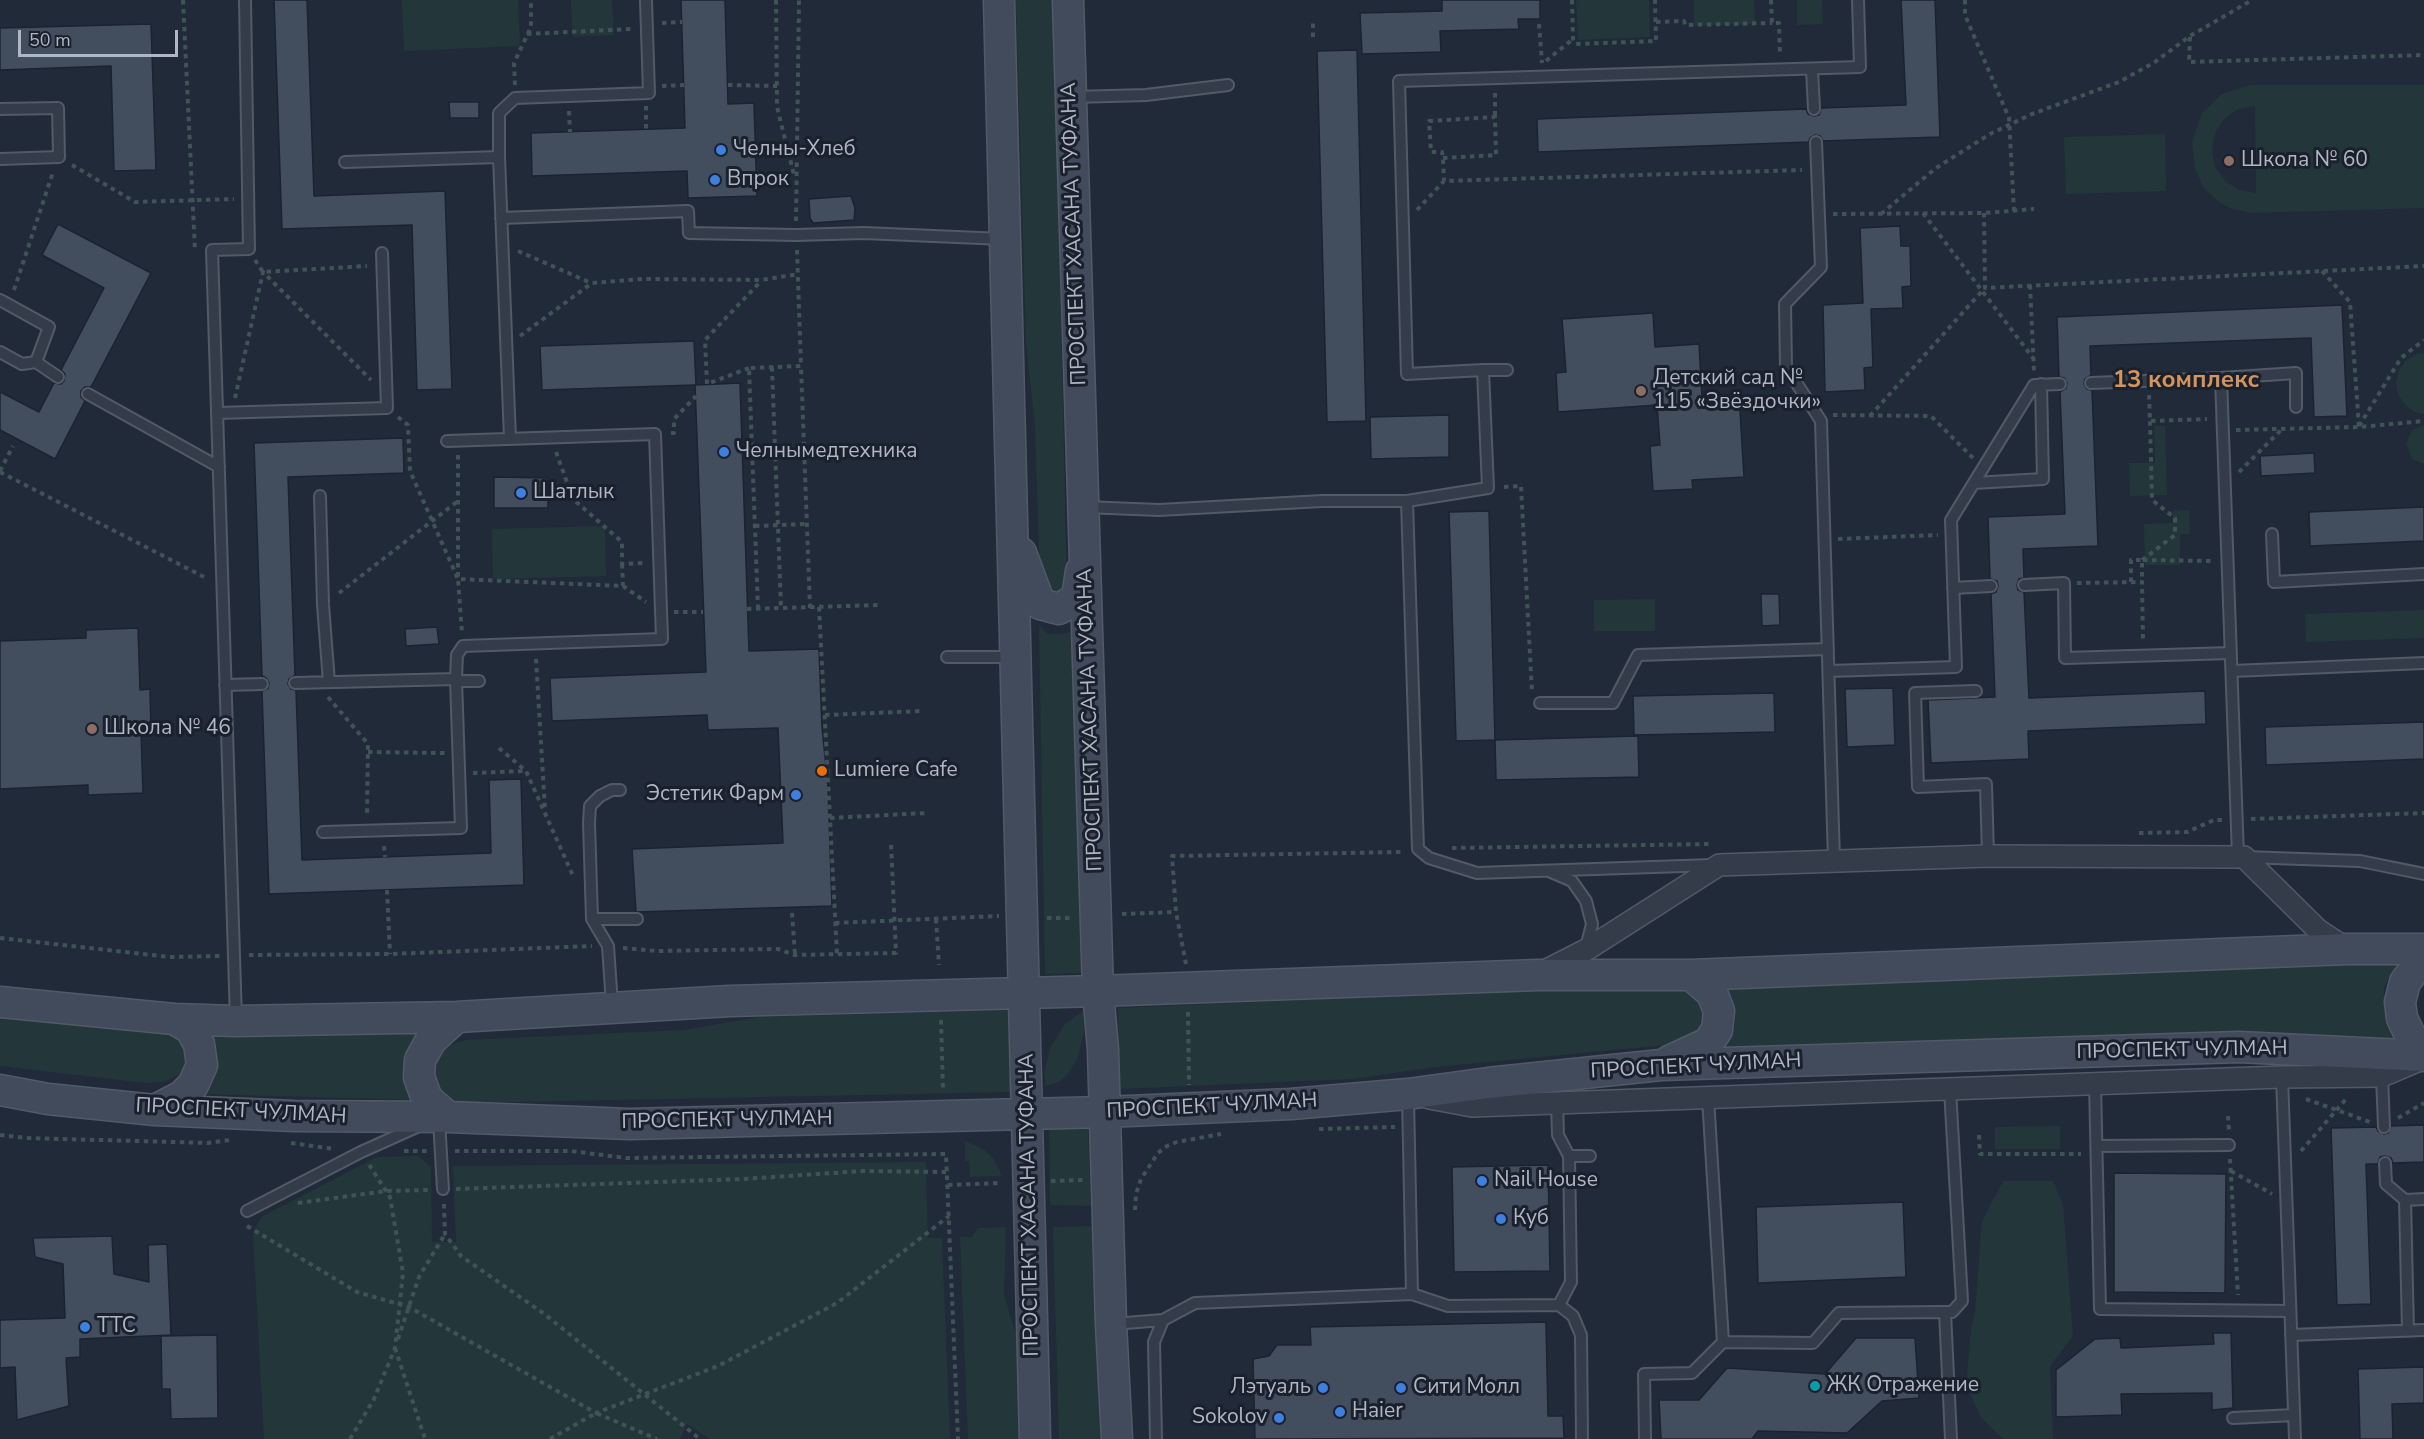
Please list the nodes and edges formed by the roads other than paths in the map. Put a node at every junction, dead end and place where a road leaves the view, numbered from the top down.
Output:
1 (245, 0) edge
2 (646, 0) edge
3 (999, 0) edge
4 (1068, 0) edge
5 (1858, 0) edge
6 (1812, 70) junction
7 (1228, 85) dead end
8 (1070, 97) junction
9 (1814, 108) dead end
10 (0, 109) edge
11 (1816, 142) dead end
12 (500, 157) junction
13 (0, 159) edge
14 (345, 162) dead end
15 (501, 218) junction
16 (1007, 239) junction
17 (382, 253) dead end
18 (4, 302) edge
19 (0, 352) edge
20 (36, 362) junction
21 (1483, 370) junction
22 (1507, 370) dead end
23 (58, 376) dead end
24 (2221, 378) junction
25 (2091, 383) dead end
26 (2060, 384) dead end
27 (2038, 385) junction
28 (88, 394) dead end
29 (2296, 407) dead end
30 (217, 413) junction
31 (510, 439) junction
32 (447, 441) dead end
33 (219, 467) junction
34 (1974, 483) junction
35 (320, 496) dead end
36 (1407, 501) junction
37 (1085, 519) junction
38 (1012, 531) junction
39 (2272, 534) dead end
40 (2424, 574) edge
41 (2024, 585) dead end
42 (1991, 586) dead end
43 (1953, 588) junction
44 (1828, 649) junction
45 (2231, 653) junction
46 (948, 657) dead end
47 (1016, 657) junction
48 (2424, 663) edge
49 (1829, 671) junction
50 (2232, 671) junction
51 (456, 680) junction
52 (479, 681) dead end
53 (329, 682) junction
54 (295, 683) dead end
55 (262, 684) dead end
56 (225, 685) junction
57 (1976, 692) dead end
58 (1540, 703) road end
59 (620, 790) dead end
60 (323, 832) dead end
61 (1988, 856) junction
62 (2241, 856) junction
63 (1834, 861) junction
64 (1719, 865) junction
65 (1548, 871) junction
66 (2424, 874) edge
67 (637, 919) dead end
68 (592, 920) junction
69 (2347, 949) junction
70 (2424, 949) edge
71 (1586, 950) junction
72 (2424, 964) edge
73 (1538, 975) junction
74 (1691, 975) junction
75 (1098, 991) junction
76 (1024, 992) junction
77 (0, 1002) edge
78 (612, 1009) junction
79 (457, 1017) junction
80 (174, 1019) junction
81 (236, 1021) junction
82 (2424, 1055) edge
83 (1661, 1065) junction
84 (2382, 1076) junction
85 (2282, 1077) junction
86 (2095, 1084) junction
87 (1950, 1089) junction
88 (0, 1090) edge
89 (1407, 1094) junction
90 (1708, 1098) junction
91 (1557, 1102) junction
92 (155, 1110) junction
93 (1105, 1112) junction
94 (1027, 1113) junction
95 (443, 1117) junction
96 (2384, 1127) road end
97 (2229, 1145) road end
98 (2097, 1150) junction
99 (1590, 1155) dead end
100 (1569, 1156) junction
101 (2385, 1163) dead end
102 (443, 1189) road end
103 (2424, 1199) edge
104 (2405, 1200) junction
105 (247, 1211) dead end
106 (1412, 1294) junction
107 (1559, 1305) junction
108 (2290, 1311) junction
109 (1945, 1312) junction
110 (1163, 1320) junction
111 (1111, 1324) junction
112 (2424, 1330) edge
113 (2408, 1331) junction
114 (2291, 1335) junction
115 (1723, 1341) junction
116 (2294, 1415) junction
117 (2233, 1418) dead end
118 (1035, 1439) edge
119 (1117, 1439) edge
120 (1156, 1439) edge
121 (1582, 1439) edge
122 (1645, 1439) edge
123 (1951, 1439) edge
124 (2295, 1439) edge

1 - 30 lane
2 - 12 lane
3 - 16 main road, ПРОСПЕКТ ХАСАНА ТУФАНА
4 - 8 main road, ПРОСПЕКТ ХАСАНА ТУФАНА
5 - 6 lane
6 - 9 lane
6 - 21 lane
7 - 8 lane
8 - 37 main road, ПРОСПЕКТ ХАСАНА ТУФАНА
10 - 13 lane
11 - 44 lane
12 - 14 lane
12 - 15 lane
15 - 16 lane
15 - 31 lane
16 - 38 main road, ПРОСПЕКТ ХАСАНА ТУФАНА
17 - 30 lane
18 - 20 lane
19 - 20 lane
20 - 23 lane
21 - 22 lane
21 - 36 lane
24 - 25 lane
24 - 29 lane
24 - 45 lane
26 - 27 lane
27 - 34 lane
27 - 34 lane
28 - 33 lane
30 - 33 lane
31 - 32 lane
31 - 51 lane
33 - 56 lane
34 - 43 lane
35 - 53 lane
36 - 37 lane
36 - 65 lane
37 - 38 main road
37 - 75 main road, ПРОСПЕКТ ХАСАНА ТУФАНА
38 - 47 main road, ПРОСПЕКТ ХАСАНА ТУФАНА
39 - 40 lane
41 - 45 lane
42 - 43 lane
43 - 49 lane
44 - 49 lane
44 - 58 lane
45 - 50 lane
46 - 47 lane
47 - 76 main road, ПРОСПЕКТ ХАСАНА ТУФАНА
48 - 50 lane
49 - 63 lane
50 - 62 lane
51 - 52 lane
51 - 53 lane
51 - 60 lane
53 - 54 lane
55 - 56 lane
56 - 81 lane
57 - 61 lane
59 - 68 lane
61 - 62 street
61 - 63 street
62 - 66 lane
62 - 69 street
63 - 64 street
64 - 65 lane
64 - 71 street
65 - 71 lane
67 - 68 lane
68 - 78 lane
69 - 70 main road
69 - 74 main road
71 - 73 street
72 - 82 main road
73 - 74 main road
73 - 75 main road
74 - 83 main road
75 - 76 main road
75 - 93 main road, ПРОСПЕКТ ХАСАНА ТУФАНА
76 - 78 main road
76 - 94 main road, ПРОСПЕКТ ХАСАНА ТУФАНА
77 - 80 main road
78 - 79 main road
79 - 81 main road
79 - 95 main road
80 - 81 main road
80 - 92 main road
82 - 83 main road, ПРОСПЕКТ ЧУЛМАН
82 - 84 street
83 - 89 main road, ПРОСПЕКТ ЧУЛМАН
84 - 85 street
84 - 96 lane
85 - 86 street
85 - 108 lane
86 - 87 street
86 - 98 lane
87 - 90 street
87 - 109 lane
88 - 92 main road, ПРОСПЕКТ ЧУЛМАН
89 - 91 street
89 - 93 main road, ПРОСПЕКТ ЧУЛМАН
89 - 106 lane
90 - 91 street
90 - 115 lane
91 - 100 lane
92 - 95 main road, ПРОСПЕКТ ЧУЛМАН
93 - 94 main road, ПРОСПЕКТ ЧУЛМАН
93 - 111 main road, ПРОСПЕКТ ХАСАНА ТУФАНА
94 - 95 main road, ПРОСПЕКТ ЧУЛМАН
94 - 118 main road, ПРОСПЕКТ ХАСАНА ТУФАНА
95 - 102 lane
95 - 105 lane
97 - 98 lane
98 - 108 lane
99 - 100 lane
100 - 107 lane
101 - 104 lane
103 - 104 lane
104 - 113 lane
106 - 107 lane
106 - 110 lane
107 - 121 lane
108 - 114 lane
109 - 115 lane
109 - 123 lane
110 - 111 lane
110 - 120 lane
111 - 119 main road, ПРОСПЕКТ ХАСАНА ТУФАНА
112 - 113 lane
113 - 114 lane
114 - 116 lane
115 - 122 lane
116 - 117 lane
116 - 124 lane

